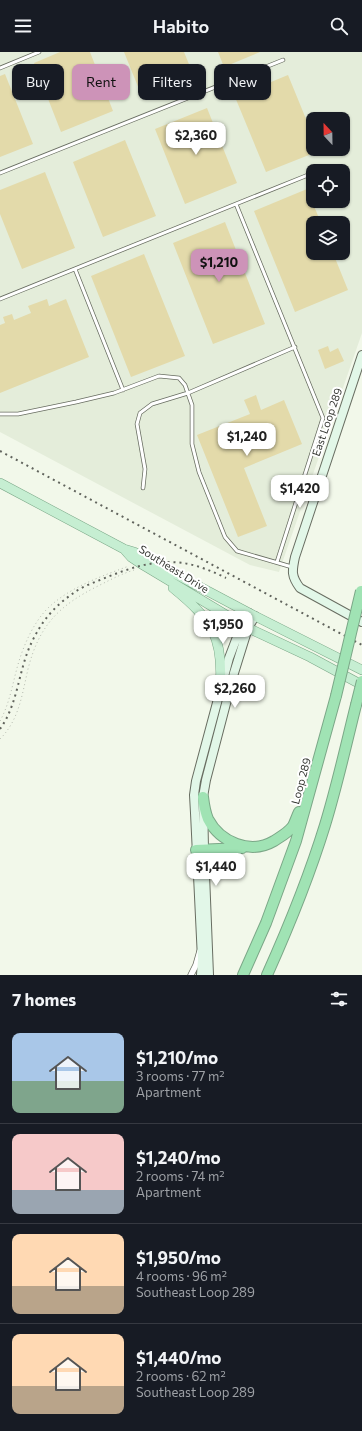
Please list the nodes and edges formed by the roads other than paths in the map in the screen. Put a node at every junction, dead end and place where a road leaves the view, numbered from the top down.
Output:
1 (39, 52) edge
2 (283, 60) dead end
3 (0, 68) edge
4 (0, 173) edge
5 (306, 176) edge
6 (236, 204) junction
7 (75, 269) junction
8 (0, 299) edge
9 (295, 347) junction
10 (362, 355) edge
11 (123, 390) junction
12 (188, 393) junction
13 (0, 414) edge
14 (0, 483) edge
15 (143, 488) dead end
16 (124, 549) junction
17 (277, 562) junction
18 (293, 567) junction
19 (160, 575) junction
20 (361, 589) edge
21 (252, 615) junction
22 (362, 622) edge
23 (245, 626) junction
24 (362, 670) edge
25 (362, 681) edge
26 (362, 685) edge
27 (220, 688) junction
28 (321, 752) junction
29 (203, 798) junction
30 (248, 847) junction
31 (200, 850) junction
32 (283, 939) junction
33 (201, 945) junction
34 (191, 975) edge
35 (201, 975) edge
36 (209, 975) edge
37 (243, 975) edge
38 (267, 975) edge
39 (270, 975) edge

1 - 3 lane
2 - 4 lane
5 - 6 lane
6 - 7 lane
6 - 9 lane
7 - 8 lane
7 - 11 lane
9 - 12 lane
9 - 17 lane
10 - 18 main road, East Loop 289
11 - 12 lane
11 - 13 lane
12 - 15 lane
12 - 17 lane
14 - 16 main road, Southeast Drive
16 - 19 main road, Southeast Drive
16 - 21 main road, Southeast Drive
17 - 18 lane
18 - 22 main road, East Loop 289
19 - 23 main road, Southeast Drive
19 - 27 main road
20 - 28 highway, Loop 289, bridge
21 - 23 main road
21 - 24 main road, Southeast Drive
23 - 26 main road, Southeast Drive
23 - 27 main road
23 - 29 main road
25 - 32 highway, bridge
27 - 31 main road
28 - 30 highway
28 - 37 highway, Loop 289
29 - 30 highway
29 - 31 main road
30 - 31 highway
31 - 33 main road
31 - 36 main road
32 - 38 highway
32 - 39 highway
33 - 34 street
33 - 35 main road

